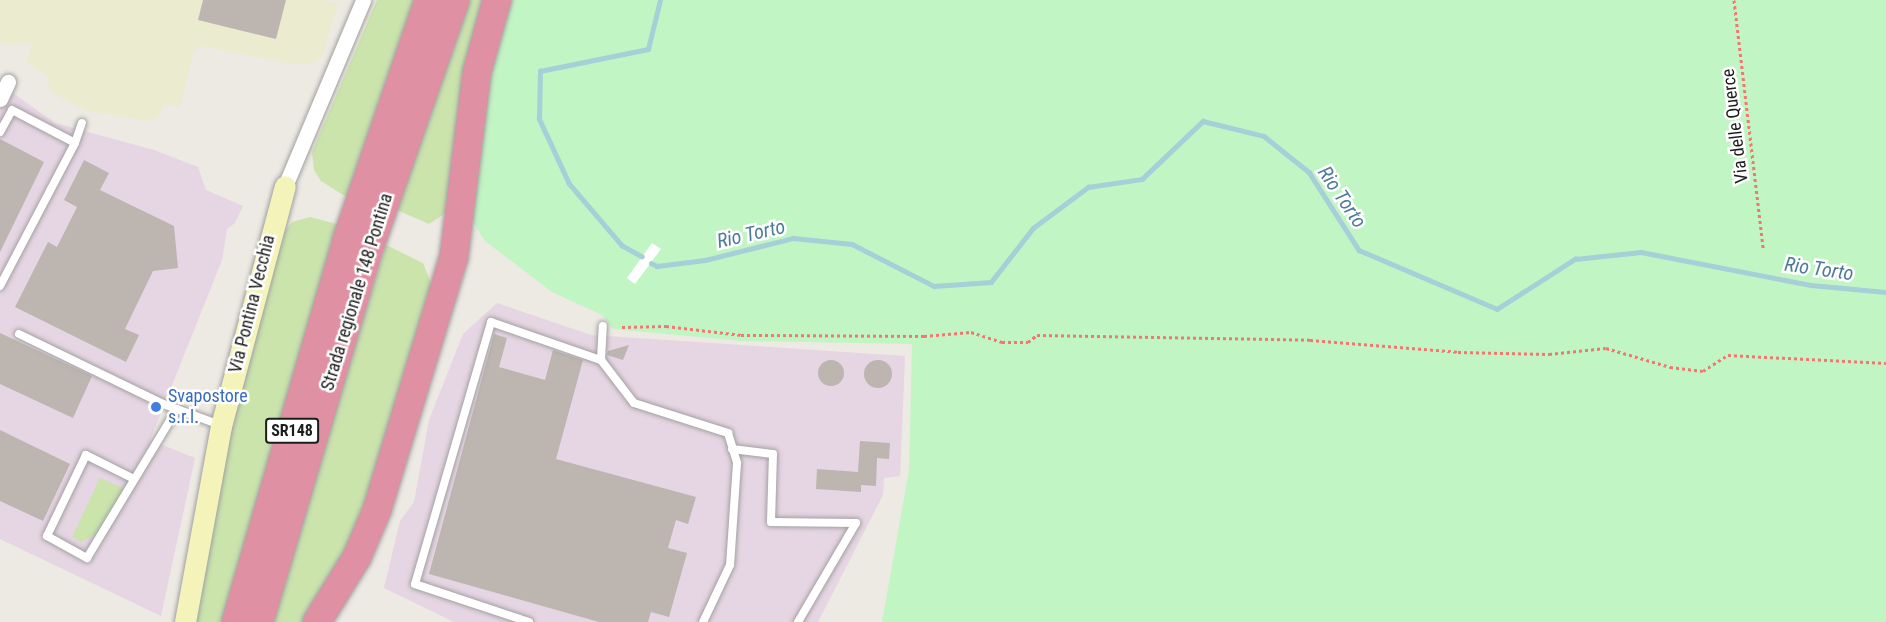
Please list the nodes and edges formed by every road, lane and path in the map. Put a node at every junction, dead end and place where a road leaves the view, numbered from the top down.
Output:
1 (363, 0) edge
2 (429, 0) edge
3 (455, 0) edge
4 (497, 0) edge
5 (1734, 0) edge
6 (9, 82) dead end
7 (0, 99) edge
8 (82, 123) dead end
9 (0, 132) edge
10 (75, 143) junction
11 (285, 186) joint
12 (358, 244) junction
13 (1763, 248) dead end
14 (0, 286) edge
15 (603, 326) dead end
16 (622, 327) dead end
17 (19, 334) dead end
18 (601, 360) junction
19 (1886, 363) edge
20 (177, 409) junction
21 (221, 426) junction
22 (732, 449) junction
23 (134, 479) junction
24 (185, 622) edge
25 (236, 622) edge
26 (258, 622) edge
27 (317, 622) edge
28 (530, 622) edge
29 (703, 622) edge
30 (798, 622) edge

1 - 11 street, Via Pontina Vecchia
2 - 12 highway, Strada regionale 148 Pontina / SR148
3 - 12 highway, Strada regionale 148 Pontina / SR148
4 - 27 highway
5 - 13 path, Via delle Querce
6 - 7 street
8 - 10 lane
9 - 10 lane
10 - 14 lane
11 - 21 street, Via Pontina Vecchia
12 - 25 highway, Strada regionale 148 Pontina / SR148
12 - 26 highway, Strada regionale 148 Pontina / SR148
15 - 18 lane
16 - 19 path
17 - 20 lane
18 - 22 lane
18 - 28 lane
20 - 21 lane
20 - 23 lane
21 - 24 street, Via Pontina Vecchia
22 - 29 lane
22 - 30 lane
23 - 23 lane

